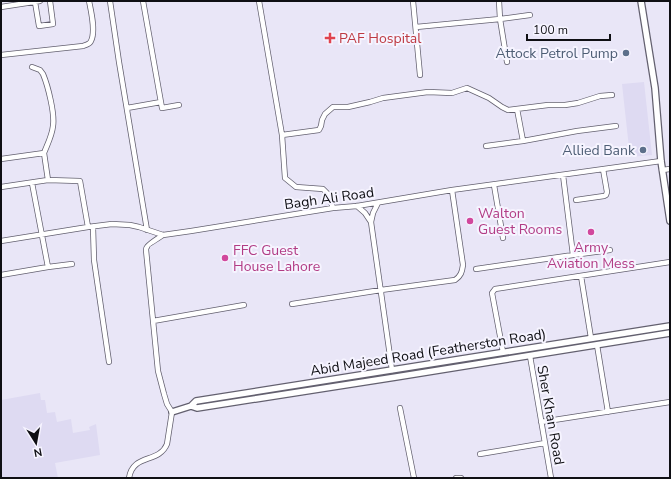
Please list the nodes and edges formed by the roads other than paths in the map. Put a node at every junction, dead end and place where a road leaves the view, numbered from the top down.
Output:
1 (40, 1) edge
2 (50, 1) edge
3 (89, 1) edge
4 (110, 1) edge
5 (143, 1) edge
6 (259, 1) edge
7 (413, 1) edge
8 (499, 1) edge
9 (642, 1) edge
10 (35, 2) edge
11 (1, 7) edge
12 (530, 15) dead end
13 (500, 19) junction
14 (416, 27) junction
15 (1, 55) edge
16 (507, 62) dead end
17 (32, 67) dead end
18 (420, 75) dead end
19 (612, 95) dead end
20 (161, 102) junction
21 (179, 105) dead end
22 (127, 108) junction
23 (517, 109) junction
24 (616, 126) dead end
25 (282, 135) junction
26 (523, 141) junction
27 (486, 146) dead end
28 (44, 153) junction
29 (1, 159) edge
30 (661, 161) junction
31 (603, 169) junction
32 (670, 169) edge
33 (662, 170) junction
34 (562, 175) junction
35 (48, 180) junction
36 (32, 182) junction
37 (494, 184) junction
38 (1, 187) edge
39 (452, 190) junction
40 (576, 200) dead end
41 (378, 203) junction
42 (357, 206) junction
43 (333, 208) junction
44 (670, 221) edge
45 (371, 222) junction
46 (90, 227) junction
47 (147, 230) junction
48 (42, 235) junction
49 (162, 235) junction
50 (503, 238) dead end
51 (1, 241) edge
52 (610, 250) dead end
53 (573, 255) junction
54 (670, 262) edge
55 (72, 264) dead end
56 (48, 267) junction
57 (476, 269) dead end
58 (1, 275) edge
59 (581, 276) junction
60 (381, 290) junction
61 (292, 304) dead end
62 (244, 305) dead end
63 (153, 321) junction
64 (670, 326) edge
65 (670, 334) edge
66 (591, 338) junction
67 (543, 346) junction
68 (597, 346) junction
69 (503, 352) junction
70 (544, 353) junction
71 (530, 356) junction
72 (110, 362) dead end
73 (392, 370) junction
74 (670, 402) edge
75 (191, 406) junction
76 (400, 408) dead end
77 (172, 412) junction
78 (608, 412) junction
79 (541, 422) junction
80 (545, 443) junction
81 (480, 454) dead end
82 (129, 478) edge
83 (414, 478) edge
84 (456, 478) edge
85 (461, 478) edge
86 (551, 478) edge

1 - 10 street
2 - 10 street
3 - 15 street
4 - 22 street
5 - 20 street
6 - 25 street
7 - 14 street
8 - 13 street
9 - 30 street
10 - 11 street
12 - 13 street
13 - 14 street
13 - 16 street
14 - 18 street
17 - 28 street
19 - 23 street
20 - 21 street
20 - 22 street
22 - 47 street
23 - 25 street
23 - 26 street
24 - 26 street
25 - 43 street
26 - 27 street
28 - 29 street
28 - 35 street
30 - 31 street, Bagh Ali Road
30 - 33 street
31 - 34 street, Bagh Ali Road
31 - 40 street
32 - 33 street
33 - 44 street
34 - 37 street, Bagh Ali Road
34 - 53 street
35 - 36 street
35 - 46 street
36 - 38 street
36 - 48 street
37 - 39 street, Bagh Ali Road
37 - 50 street
39 - 41 street, Bagh Ali Road
39 - 60 street
41 - 42 street, Bagh Ali Road
41 - 45 street
42 - 43 street, Bagh Ali Road
42 - 45 street
43 - 49 street, Bagh Ali Road
45 - 60 street
46 - 47 street, Bagh Ali Road
46 - 48 street, Bagh Ali Road
46 - 72 street
47 - 49 street, Bagh Ali Road
48 - 51 street, Bagh Ali Road
48 - 56 street
49 - 63 street
52 - 53 street
53 - 57 street
54 - 59 street
55 - 56 street
56 - 58 street
59 - 66 street
59 - 69 street
60 - 61 street
60 - 73 street
62 - 63 street
63 - 77 street
64 - 66 street, Abid Majeed Road (Featherston Road)
65 - 68 street, Abid Majeed Road (Featherston Road)
66 - 67 street, Abid Majeed Road (Featherston Road)
67 - 69 street, Abid Majeed Road (Featherston Road)
67 - 70 street
68 - 70 street, Abid Majeed Road (Featherston Road)
68 - 78 street
69 - 73 street, Abid Majeed Road (Featherston Road)
70 - 71 street, Abid Majeed Road (Featherston Road)
71 - 75 street, Abid Majeed Road (Featherston Road)
71 - 79 street, Sher Khan Road
73 - 75 street, Abid Majeed Road (Featherston Road)
74 - 78 street
75 - 77 street, Abid Majeed Road (Featherston Road)
76 - 83 street
77 - 82 street
78 - 79 street
79 - 80 street, Sher Khan Road
80 - 81 street
80 - 86 street, Sher Khan Road
84 - 85 street

